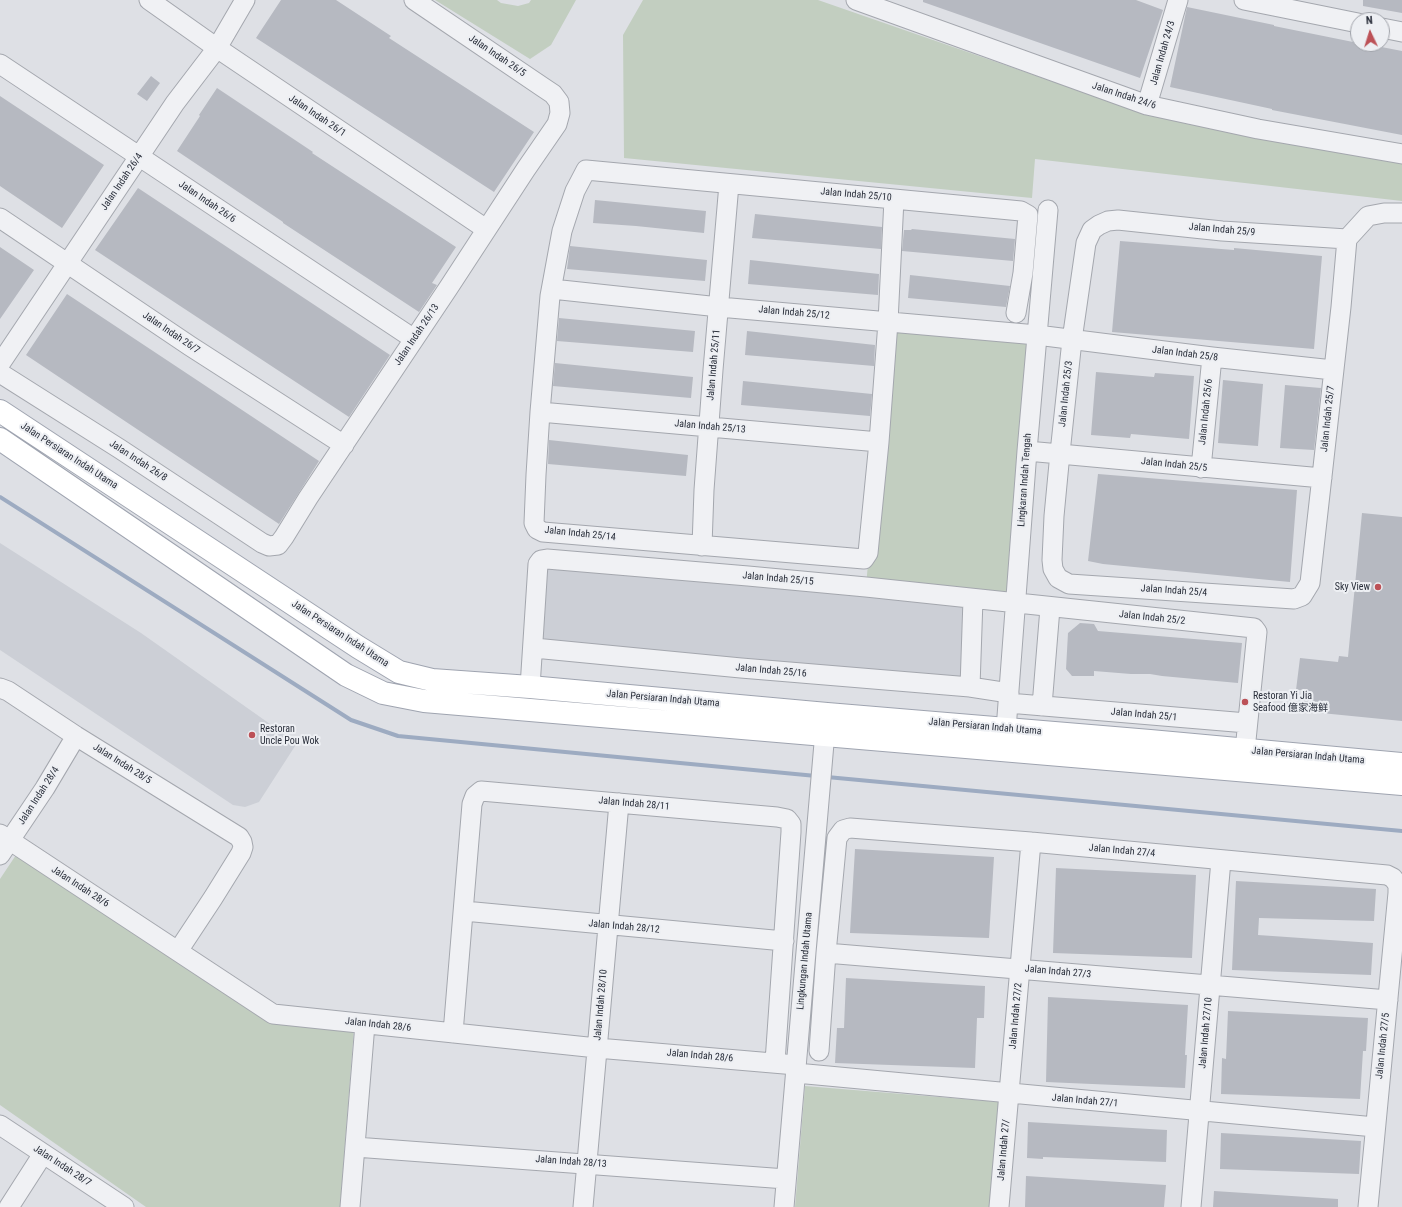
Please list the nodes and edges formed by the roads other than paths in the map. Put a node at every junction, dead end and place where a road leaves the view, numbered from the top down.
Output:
1 (149, 0) edge
2 (245, 0) edge
3 (414, 0) edge
4 (856, 0) edge
5 (1178, 0) edge
6 (1244, 0) edge
7 (1350, 21) edge
8 (1390, 30) edge
9 (1402, 32) edge
10 (217, 48) junction
11 (0, 64) edge
12 (1147, 105) junction
13 (557, 124) joint
14 (1402, 154) edge
15 (139, 156) junction
16 (586, 170) joint
17 (729, 184) junction
18 (894, 199) junction
19 (1048, 210) dead end
20 (1402, 213) edge
21 (0, 218) edge
22 (1099, 225) joint
23 (486, 229) junction
24 (1347, 239) junction
25 (67, 263) junction
26 (552, 289) junction
27 (719, 307) junction
28 (1016, 313) dead end
29 (888, 322) junction
30 (1036, 335) junction
31 (414, 339) junction
32 (1072, 340) junction
33 (1212, 357) junction
34 (0, 364) edge
35 (1333, 370) junction
36 (0, 372) edge
37 (0, 411) edge
38 (540, 412) junction
39 (709, 427) junction
40 (0, 439) edge
41 (879, 442) junction
42 (344, 445) junction
43 (1027, 451) junction
44 (1060, 453) junction
45 (1201, 468) junction
46 (1322, 478) junction
47 (278, 545) joint
48 (702, 546) junction
49 (1053, 569) joint
50 (1302, 596) joint
51 (973, 599) junction
52 (1016, 603) junction
53 (1050, 608) junction
54 (534, 648) junction
55 (530, 687) junction
56 (970, 687) junction
57 (0, 688) edge
58 (1008, 698) junction
59 (1042, 706) junction
60 (827, 714) junction
61 (1247, 723) junction
62 (1006, 728) junction
63 (76, 736) junction
64 (825, 736) junction
65 (1245, 750) junction
66 (1005, 751) junction
67 (1402, 764) edge
68 (1402, 784) edge
69 (619, 803) junction
70 (1031, 842) junction
71 (3, 843) edge
72 (1221, 860) junction
73 (1398, 885) joint
74 (464, 911) junction
75 (608, 925) junction
76 (784, 941) junction
77 (178, 951) junction
78 (826, 953) junction
79 (1020, 968) junction
80 (1210, 985) junction
81 (1388, 1000) junction
82 (365, 1024) junction
83 (453, 1033) junction
84 (597, 1048) junction
85 (819, 1051) dead end
86 (776, 1062) junction
87 (796, 1069) junction
88 (1009, 1094) junction
89 (1199, 1111) junction
90 (0, 1125) edge
91 (1376, 1128) junction
92 (356, 1147) junction
93 (43, 1154) junction
94 (587, 1164) junction
95 (786, 1179) junction
96 (9, 1207) edge
97 (124, 1207) edge
98 (350, 1207) edge
99 (583, 1207) edge
100 (784, 1207) edge
101 (999, 1207) edge
102 (1191, 1207) edge
103 (1368, 1207) edge

1 - 10 street, Jalan Indah 26/1
2 - 10 street, Jalan Indah 26/4
3 - 13 street, Jalan Indah 26/5
4 - 12 street, Jalan Indah 24/6
5 - 12 street, Jalan Indah 24/3
6 - 7 street
8 - 9 street
10 - 15 street, Jalan Indah 26/4
10 - 23 street, Jalan Indah 26/1
11 - 15 street, Jalan Indah 26/6
12 - 14 street, Jalan Indah 24/6
13 - 23 street, Jalan Indah 26/13
15 - 25 street, Jalan Indah 26/4
15 - 31 street, Jalan Indah 26/6
16 - 17 street, Jalan Indah 25/10
16 - 26 street, Jalan Indah 25/14
17 - 18 street, Jalan Indah 25/10
17 - 27 street, Jalan Indah 25/11
18 - 28 street, Jalan Indah 25/10
18 - 29 street
19 - 30 street, Lingkaran Indah Tengah
20 - 24 street
21 - 25 street, Jalan Indah 26/7
22 - 24 street, Jalan Indah 25/9
22 - 32 street, Jalan Indah 25/3
23 - 31 street, Jalan Indah 26/13
24 - 35 street, Jalan Indah 25/7
25 - 34 street, Jalan Indah 26/4
25 - 42 street, Jalan Indah 26/7
26 - 27 street, Jalan Indah 25/12
26 - 38 street, Jalan Indah 25/14
27 - 29 street, Jalan Indah 25/12
27 - 39 street, Jalan Indah 25/11
29 - 30 street, Jalan Indah 25/12
29 - 41 street
30 - 32 street, Jalan Indah 25/8
30 - 43 street, Lingkaran Indah Tengah
31 - 42 street, Jalan Indah 26/13
32 - 33 street, Jalan Indah 25/8
32 - 44 street, Jalan Indah 25/3
33 - 35 street, Jalan Indah 25/8
33 - 45 street, Jalan Indah 25/6
35 - 46 street, Jalan Indah 25/7
36 - 47 street, Jalan Indah 26/8
37 - 55 main road, Jalan Persiaran Indah Utama
38 - 39 street, Jalan Indah 25/13
38 - 48 street, Jalan Indah 25/14
39 - 41 street, Jalan Indah 25/13
39 - 48 street, Jalan Indah 25/11
40 - 64 main road, Jalan Persiaran Indah Utama
41 - 48 street, Jalan Indah 25/14
42 - 47 street, Jalan Indah 26/13
43 - 44 street, Jalan Indah 25/5
43 - 52 street, Lingkaran Indah Tengah
44 - 45 street, Jalan Indah 25/5
44 - 49 street, Jalan Indah 25/3
45 - 46 street, Jalan Indah 25/5
46 - 50 street, Jalan Indah 25/7
49 - 50 street, Jalan Indah 25/4
51 - 52 street, Jalan Indah 25/15
51 - 54 street, Jalan Indah 25/15
51 - 56 street
52 - 53 street, Jalan Indah 25/2
52 - 58 street, Lingkaran Indah Tengah
53 - 59 street
53 - 61 street, Jalan Indah 25/2
54 - 55 street
54 - 56 street, Jalan Indah 25/16
55 - 60 main road, Jalan Persiaran Indah Utama
56 - 58 street, Jalan Indah 25/16
57 - 63 street, Jalan Indah 28/5
58 - 59 street, Jalan Indah 25/1
58 - 62 street, Lingkaran Indah Tengah
59 - 61 street, Jalan Indah 25/1
60 - 62 main road, Jalan Persiaran Indah Utama
60 - 64 street, Lingkungan Indah Utama
61 - 65 street
62 - 65 main road, Jalan Persiaran Indah Utama
62 - 66 street, Lingkaran Indah Tengah
63 - 71 street, Jalan Indah 28/4
63 - 77 street, Jalan Indah 28/5
64 - 66 main road, Jalan Persiaran Indah Utama
64 - 87 street, Lingkungan Indah Utama
65 - 67 main road, Jalan Persiaran Indah Utama
66 - 68 main road, Jalan Persiaran Indah Utama
69 - 74 street, Jalan Indah 28/11
69 - 75 street, Jalan Indah 28/10
69 - 76 street, Jalan Indah 28/11
70 - 72 street, Jalan Indah 27/4
70 - 78 street, Jalan Indah 27/4
70 - 79 street, Jalan Indah 27/2
71 - 77 street, Jalan Indah 28/6
72 - 73 street, Jalan Indah 27/4
72 - 80 street, Jalan Indah 27/10
73 - 81 street, Jalan Indah 27/5
74 - 75 street, Jalan Indah 28/12
74 - 83 street
75 - 76 street, Jalan Indah 28/12
75 - 84 street, Jalan Indah 28/10
76 - 86 street
77 - 82 street, Jalan Indah 28/6
78 - 79 street, Jalan Indah 27/3
78 - 85 street
79 - 80 street, Jalan Indah 27/3
79 - 88 street, Jalan Indah 27/2
80 - 81 street, Jalan Indah 27/3
80 - 89 street, Jalan Indah 27/10
81 - 91 street, Jalan Indah 27/5
82 - 83 street, Jalan Indah 28/6
82 - 92 street
83 - 84 street, Jalan Indah 28/6
84 - 86 street, Jalan Indah 28/6
84 - 94 street, Jalan Indah 28/10
86 - 87 street, Jalan Indah 28/6
87 - 88 street, Jalan Indah 27/1
87 - 95 street, Lingkungan Indah Utama
88 - 89 street, Jalan Indah 27/1
88 - 101 street, Jalan Indah 27/
89 - 91 street, Jalan Indah 27/1
89 - 102 street, Jalan Indah 27/10
90 - 93 street, Jalan Indah 28/7
91 - 103 street, Jalan Indah 27/5
92 - 94 street, Jalan Indah 28/13
92 - 98 street
93 - 96 street
93 - 97 street, Jalan Indah 28/7
94 - 95 street, Jalan Indah 28/13
94 - 99 street, Jalan Indah 28/10
95 - 100 street, Lingkungan Indah Utama

